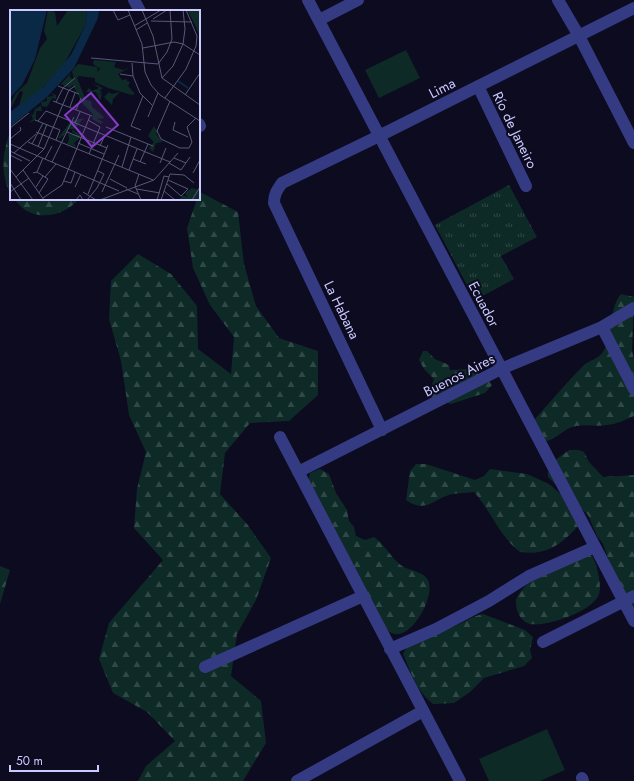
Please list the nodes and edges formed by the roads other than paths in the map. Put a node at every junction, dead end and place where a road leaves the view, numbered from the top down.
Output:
1 (134, 0) edge
2 (308, 0) edge
3 (358, 0) edge
4 (558, 0) edge
5 (634, 8) edge
6 (139, 10) edge
7 (319, 20) junction
8 (579, 36) junction
9 (478, 86) junction
10 (379, 136) junction
11 (634, 143) edge
12 (526, 186) dead end
13 (274, 203) joint
14 (634, 308) edge
15 (602, 327) junction
16 (501, 369) junction
17 (634, 389) edge
18 (382, 430) junction
19 (280, 438) dead end
20 (298, 472) junction
21 (595, 546) junction
22 (363, 596) junction
23 (629, 599) edge
24 (634, 621) edge
25 (543, 642) dead end
26 (390, 649) junction
27 (205, 667) dead end
28 (423, 711) junction
29 (297, 781) edge
30 (460, 781) edge

1 - 6 street
2 - 7 street, Ecuador
3 - 7 street
4 - 8 street
5 - 8 street, Lima
7 - 10 street, Ecuador
8 - 9 street, Lima
8 - 11 street
9 - 10 street, Lima
9 - 12 street, Río de Janeiro
10 - 13 street, Lima
10 - 16 street, Ecuador
13 - 18 street, La Habana
14 - 15 street, Buenos Aires
15 - 16 street, Buenos Aires
15 - 17 street
16 - 18 street, Buenos Aires
16 - 21 street, Ecuador
18 - 20 street, Buenos Aires
19 - 20 street
20 - 22 street
21 - 23 street, Ecuador
21 - 26 street
22 - 26 street
22 - 27 street
23 - 24 street, Ecuador
23 - 25 street
26 - 28 street
28 - 29 street
28 - 30 street

